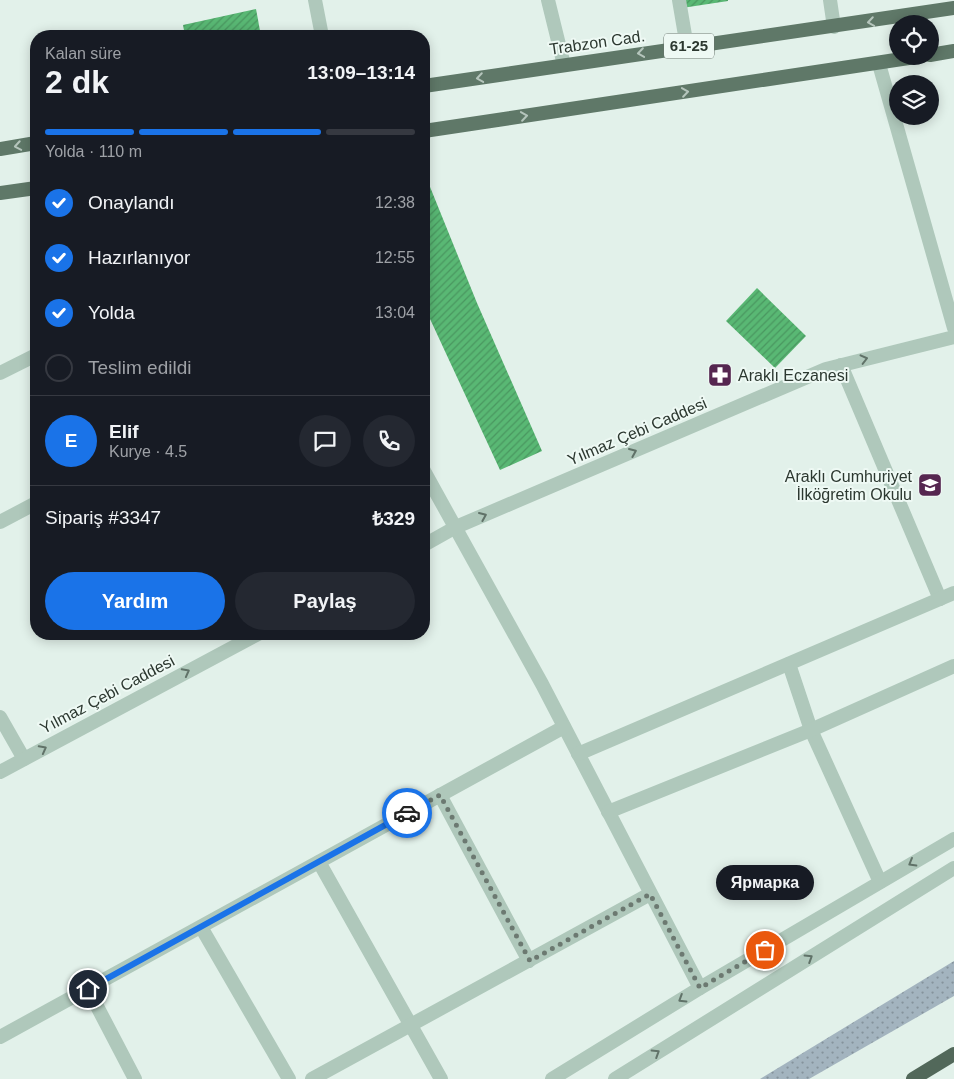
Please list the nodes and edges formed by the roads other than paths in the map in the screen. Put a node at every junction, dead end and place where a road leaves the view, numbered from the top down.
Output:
1 (315, 0) edge
2 (548, 0) edge
3 (679, 0) edge
4 (830, 0) edge
5 (954, 8) edge
6 (834, 28) junction
7 (321, 30) edge
8 (687, 47) junction
9 (954, 51) edge
10 (939, 54) edge
11 (889, 62) edge
12 (564, 64) junction
13 (878, 64) junction
14 (430, 85) edge
15 (430, 130) edge
16 (30, 144) edge
17 (0, 149) edge
18 (30, 189) edge
19 (0, 193) edge
20 (950, 303) edge
21 (954, 328) edge
22 (954, 337) edge
23 (30, 358) edge
24 (841, 365) junction
25 (0, 373) edge
26 (430, 482) edge
27 (30, 506) edge
28 (0, 522) edge
29 (456, 528) junction
30 (430, 542) edge
31 (954, 593) edge
32 (940, 599) junction
33 (247, 640) edge
34 (789, 664) junction
35 (954, 666) edge
36 (0, 717) edge
37 (564, 726) junction
38 (811, 730) junction
39 (578, 754) junction
40 (24, 759) junction
41 (0, 772) edge
42 (440, 795) junction
43 (608, 812) junction
44 (954, 838) edge
45 (319, 862) junction
46 (954, 868) edge
47 (880, 882) junction
48 (650, 894) junction
49 (201, 927) junction
50 (530, 961) junction
51 (700, 988) junction
52 (88, 989) junction
53 (412, 1026) junction
54 (0, 1037) edge
55 (954, 1054) edge
56 (135, 1079) edge
57 (289, 1079) edge
58 (312, 1079) edge
59 (441, 1079) edge
60 (552, 1079) edge
61 (615, 1079) edge
62 (913, 1079) edge

1 - 7 street
2 - 12 street
3 - 8 street
4 - 6 street
5 -> 6 main road, Trabzon Cad. / 61-25
6 - 8 main road, Trabzon Cad. / 61-25
8 -> 12 main road, Trabzon Cad. / 61-25
9 - 10 main road
11 - 13 main road
12 -> 14 main road, Trabzon Cad. / 61-25
15 -> 13 main road
13 - 20 street
16 -> 17 main road
18 - 19 main road
20 - 21 street
24 -> 22 street, Yılmaz Çebi Caddesi
23 - 25 street
29 -> 24 street, Yılmaz Çebi Caddesi
24 - 32 street
26 - 29 street
27 - 28 street
29 - 30 street, Yılmaz Çebi Caddesi
29 - 37 street
31 - 32 street
32 - 34 street
40 -> 33 street, Yılmaz Çebi Caddesi
34 - 38 street
34 - 39 street
35 - 38 street
36 - 40 street
37 - 39 street
37 - 42 street
38 - 43 street
38 - 47 street
39 - 43 street
40 - 41 street, Yılmaz Çebi Caddesi
42 - 45 street
42 - 50 street
43 - 48 street
44 -> 47 street
45 - 49 street
45 - 53 street
61 -> 46 street
47 - 51 street
48 - 50 street
48 - 51 street
49 - 52 street
49 - 57 street
50 - 53 street
51 -> 60 street
52 - 54 street
52 - 56 street
53 - 58 street
53 - 59 street
55 - 62 highway

